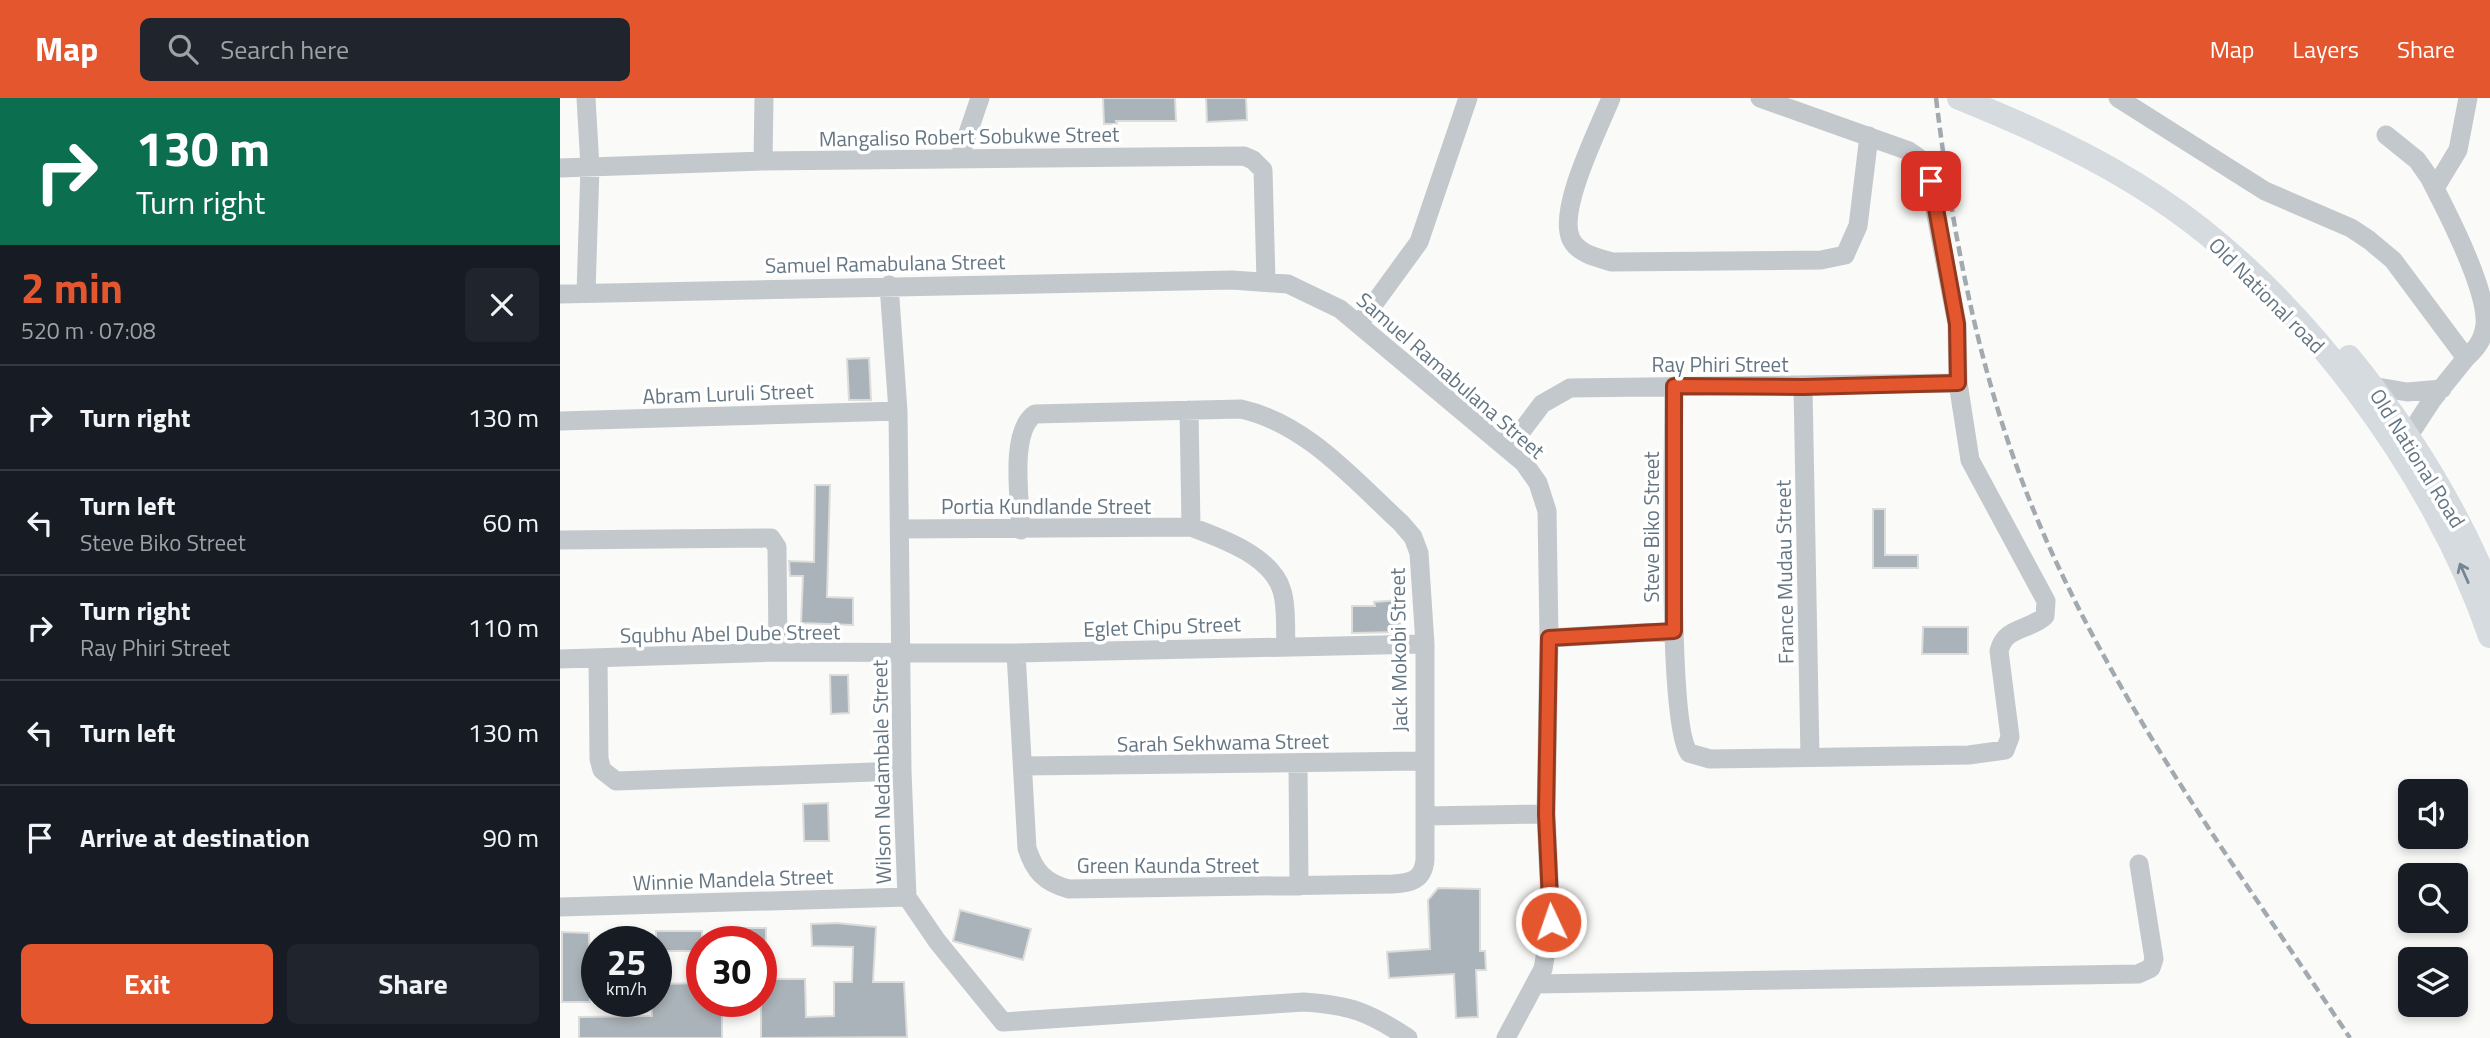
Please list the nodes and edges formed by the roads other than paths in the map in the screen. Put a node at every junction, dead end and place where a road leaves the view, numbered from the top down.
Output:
1 (586, 98) edge
2 (764, 98) edge
3 (980, 98) edge
4 (1468, 98) edge
5 (1611, 98) edge
6 (1760, 98) edge
7 (1959, 98) edge
8 (1990, 98) edge
9 (2118, 98) edge
10 (2468, 98) edge
11 (2386, 135) dead end
12 (1869, 136) junction
13 (959, 159) junction
14 (763, 161) junction
15 (590, 167) junction
16 (560, 168) edge
17 (2439, 197) junction
18 (1266, 281) junction
19 (889, 285) junction
20 (586, 293) junction
21 (560, 294) edge
22 (1360, 323) junction
23 (2466, 358) junction
24 (1958, 383) junction
25 (1674, 386) junction
26 (2372, 386) junction
27 (1803, 387) junction
28 (2442, 389) junction
29 (1189, 410) junction
30 (898, 411) junction
31 (560, 421) edge
32 (2402, 445) junction
33 (1507, 449) junction
34 (1191, 527) junction
35 (900, 529) junction
36 (1021, 530) junction
37 (560, 540) edge
38 (2490, 590) edge
39 (1674, 631) junction
40 (2490, 636) edge
41 (1549, 638) junction
42 (1424, 643) junction
43 (1286, 645) junction
44 (778, 652) junction
45 (1016, 653) junction
46 (902, 654) junction
47 (560, 659) edge
48 (598, 659) junction
49 (1810, 757) junction
50 (1422, 761) junction
51 (1298, 765) junction
52 (1023, 766) junction
53 (902, 771) junction
54 (1546, 814) junction
55 (1425, 816) junction
56 (2138, 864) dead end
57 (1299, 887) junction
58 (907, 897) junction
59 (560, 907) edge
60 (1535, 984) junction
61 (1003, 1022) junction
62 (1017, 1038) edge
63 (1408, 1038) edge
64 (1506, 1038) edge

1 - 15 street
2 - 14 street
3 - 13 street
4 - 22 street
5 - 12 street
6 - 12 street
7 - 32 main road, Old National road
8 - 26 main road, Old National Road
9 - 23 street
10 - 17 street
11 - 17 street
12 - 24 street
13 - 14 street, Mangaliso Robert Sobukwe Street
13 - 18 street, Mangaliso Robert Sobukwe Street
14 - 15 street, Mangaliso Robert Sobukwe Street
15 - 16 street, Mangaliso Robert Sobukwe Street
15 - 20 street
17 - 23 street
18 - 19 street, Samuel Ramabulana Street
18 - 22 street, Samuel Ramabulana Street
19 - 20 street, Samuel Ramabulana Street
19 - 30 street, Wilson Nedambale Street
20 - 21 street, Samuel Ramabulana Street
22 - 33 street, Samuel Ramabulana Street
23 - 28 street
24 - 27 street, Ray Phiri Street
24 - 49 street
25 - 27 street, Ray Phiri Street
25 - 33 street, Ray Phiri Street
25 - 39 street, Steve Biko Street
26 - 28 street
26 - 32 main road, Old National Road
27 - 49 street, France Mudau Street
28 - 32 street
29 - 34 street
29 - 36 street, Jack Mokobi Street
29 - 42 street, Jack Mokobi Street
30 - 31 street, Abram Luruli Street
30 - 35 street, Wilson Nedambale Street
32 - 38 main road, Old National Road
40 -> 32 main road, Old National road
33 - 41 street, Samuel Ramabulana Street
34 - 36 street, Portia Kundlande Street
34 - 43 street
35 - 36 street, Portia Kundlande Street
35 - 46 street, Wilson Nedambale Street
37 - 44 street
39 - 41 street
39 - 49 street, Steve Biko Street
41 - 54 street, Samuel Ramabulana Street
42 - 43 street, Eglet Chipu Street
42 - 50 street, Jack Mokobi Street
43 - 45 street, Eglet Chipu Street
44 - 46 street, Squbhu Abel Dube Street
44 - 48 street, Squbhu Abel Dube Street
45 - 46 street, Eglet Chipu Street
45 - 52 street, Green Kaunda Street
46 - 53 street, Wilson Nedambale Street
47 - 48 street, Squbhu Abel Dube Street
48 - 53 street
50 - 51 street, Sarah Sekhwama Street
50 - 55 street, Jack Mokobi Street
51 - 52 street, Sarah Sekhwama Street
51 - 57 street
52 - 57 street, Green Kaunda Street
53 - 58 street, Wilson Nedambale Street
54 - 55 street
54 - 60 street, Samuel Ramabulana Street
55 - 57 street, Green Kaunda Street
56 - 60 street
58 - 59 street, Winnie Mandela Street
58 - 61 street, Wilson Nedambale Street
60 - 64 street, Samuel Ramabulana Street
61 - 62 street, Wilson Nedambale Street
61 - 63 street

